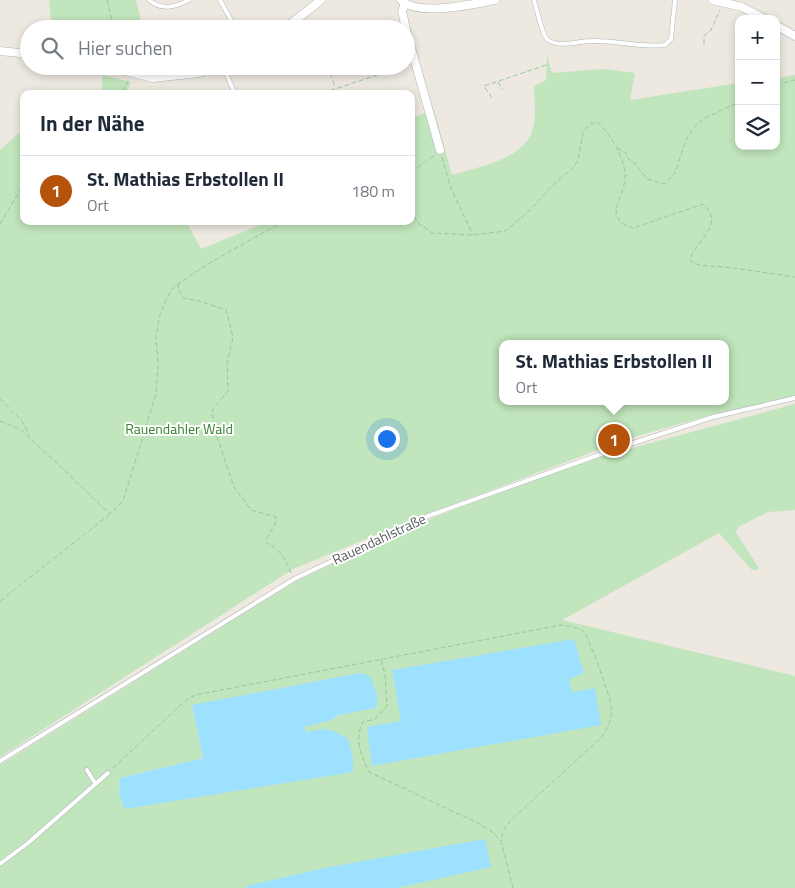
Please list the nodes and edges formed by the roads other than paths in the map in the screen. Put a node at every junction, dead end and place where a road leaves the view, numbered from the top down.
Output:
1 (149, 0) edge
2 (189, 0) edge
3 (220, 0) edge
4 (321, 0) edge
5 (495, 0) edge
6 (534, 0) edge
7 (675, 0) edge
8 (713, 0) edge
9 (403, 2) edge
10 (757, 15) edge
11 (231, 20) edge
12 (295, 20) edge
13 (404, 20) edge
14 (780, 27) edge
15 (795, 36) edge
16 (0, 51) edge
17 (20, 53) edge
18 (415, 66) edge
19 (139, 75) edge
20 (178, 75) edge
21 (227, 75) edge
22 (233, 90) edge
23 (440, 150) road end
24 (795, 398) edge
25 (0, 761) edge
26 (87, 770) dead end
27 (108, 773) road end
28 (96, 783) junction
29 (0, 864) edge

1 - 2 lane
3 - 11 lane
4 - 12 street
5 - 9 street
6 - 7 lane
8 - 10 street
9 - 13 street
14 - 15 street
16 - 17 street
18 - 23 street
19 - 20 street
21 - 22 lane
24 - 25 lane, Rauendahlstraße
26 - 28 lane
27 - 28 lane
28 - 29 lane

